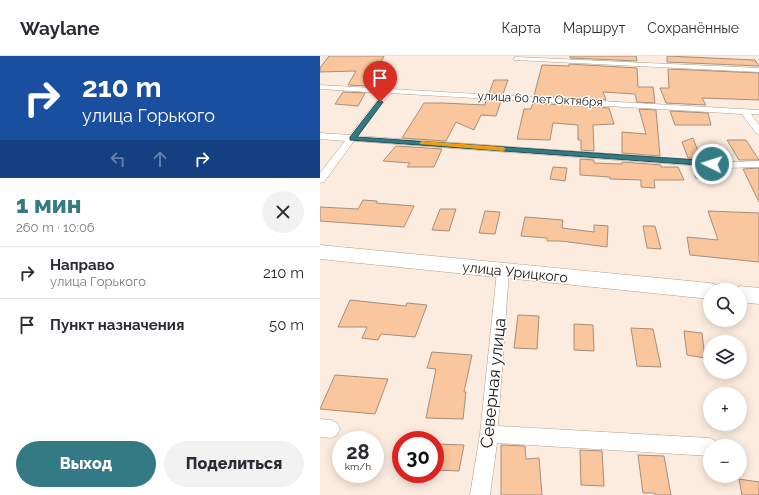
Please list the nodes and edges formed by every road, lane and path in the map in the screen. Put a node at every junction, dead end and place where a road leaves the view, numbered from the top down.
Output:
1 (516, 59) dead end
2 (759, 70) edge
3 (320, 87) edge
4 (389, 90) junction
5 (744, 110) junction
6 (759, 112) edge
7 (759, 131) edge
8 (320, 136) edge
9 (352, 138) junction
10 (759, 164) edge
11 (320, 180) edge
12 (320, 252) edge
13 (503, 271) junction
14 (703, 290) edge
15 (747, 295) edge
16 (759, 296) edge
17 (488, 434) junction
18 (703, 448) edge
19 (480, 495) edge

1 - 2 street
3 - 4 street, улица 60 лет Октября
4 - 5 street, улица 60 лет Октября
4 - 9 street
5 - 6 street, улица 60 лет Октября
5 - 7 street
8 - 9 street
9 - 10 street
9 - 11 street
12 - 13 street, улица Урицкого
13 - 14 street, улица Урицкого
13 - 17 street, Северная улица
15 - 16 street
17 - 18 street
17 - 19 street, Северная улица

